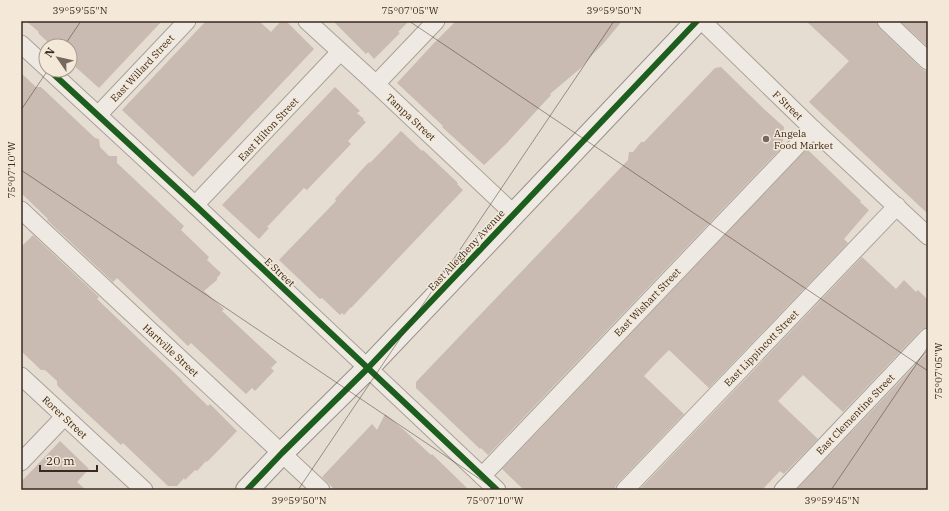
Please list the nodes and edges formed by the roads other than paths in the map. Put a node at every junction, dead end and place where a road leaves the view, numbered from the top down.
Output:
1 (187, 21) edge
2 (307, 21) edge
3 (436, 21) edge
4 (697, 21) edge
5 (702, 21) edge
6 (886, 21) edge
7 (21, 44) edge
8 (340, 52) junction
9 (38, 60) edge
10 (928, 61) edge
11 (58, 78) edge
12 (376, 84) junction
13 (98, 115) junction
14 (813, 129) junction
15 (195, 205) junction
16 (897, 206) junction
17 (21, 210) edge
18 (514, 214) junction
19 (928, 236) edge
20 (928, 338) edge
21 (367, 369) junction
22 (21, 376) edge
23 (64, 417) junction
24 (282, 453) junction
25 (21, 462) edge
26 (482, 476) junction
27 (144, 490) edge
28 (247, 490) edge
29 (320, 490) edge
30 (497, 490) edge
31 (625, 490) edge
32 (783, 490) edge

1 - 13 street, East Willard Street
2 - 8 street, Tampa Street
3 - 12 street
4 - 18 main road, East Allegheny Avenue
5 - 14 street, F Street
6 - 10 street
7 - 9 street
8 - 12 street, Tampa Street
8 - 15 street, East Hilton Street
11 - 13 street, E Street
12 - 18 street, Tampa Street
13 - 15 street, E Street
14 - 16 street, F Street
14 - 26 street, East Wishart Street
15 - 21 street, E Street
16 - 19 street, F Street
16 - 31 street, East Lippincott Street
17 - 24 street, Hartville Street
18 - 21 main road, East Allegheny Avenue
20 - 32 street, East Clementine Street
21 - 24 main road, East Allegheny Avenue
21 - 26 street, E Street
22 - 23 street, Rorer Street
23 - 25 street
23 - 27 street, Rorer Street
24 - 28 main road, East Allegheny Avenue
24 - 29 street, Hartville Street
26 - 30 street, E Street

